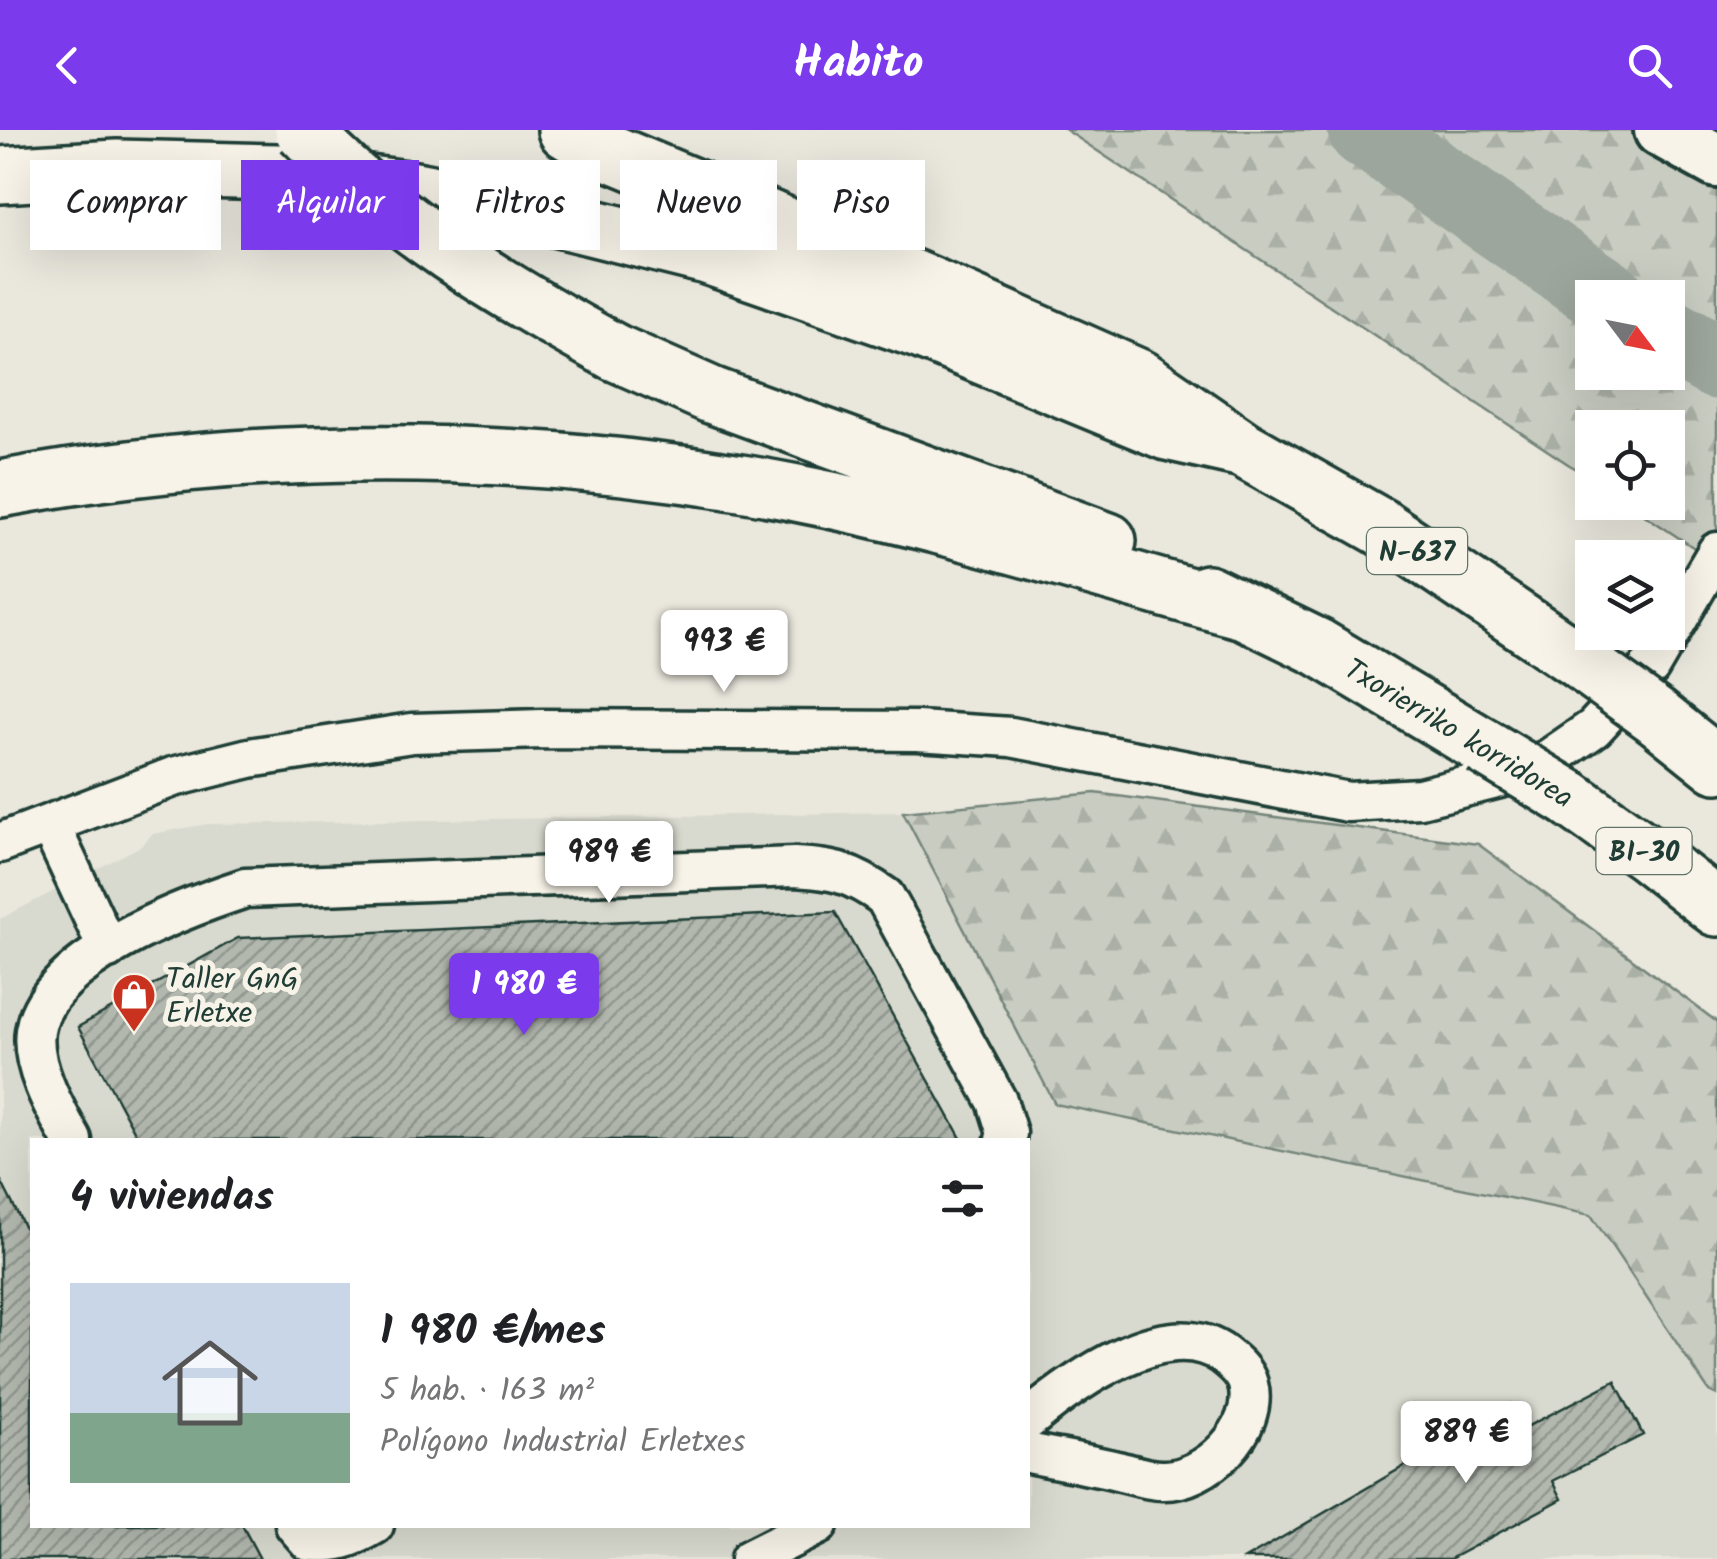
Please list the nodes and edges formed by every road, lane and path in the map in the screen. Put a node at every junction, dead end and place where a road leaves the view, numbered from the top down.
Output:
1 (304, 130) edge
2 (566, 130) edge
3 (1661, 130) edge
4 (1717, 162) edge
5 (0, 175) edge
6 (1244, 449) junction
7 (0, 489) edge
8 (1717, 552) edge
9 (1240, 610) junction
10 (1717, 765) edge
11 (50, 824) junction
12 (0, 843) edge
13 (1717, 908) edge
14 (108, 949) junction
15 (71, 1138) edge
16 (1007, 1138) edge
17 (1030, 1418) edge
18 (1030, 1453) edge
19 (298, 1528) edge
20 (369, 1528) edge
21 (812, 1528) edge
22 (750, 1559) edge

1 - 9 highway, bridge
2 - 6 highway
3 - 4 main road
5 - 6 highway
6 - 10 highway, N-637, bridge
7 - 9 highway
8 - 11 street
9 - 13 highway, Txorierriko korridorea / BI-30, bridge
11 - 12 street
11 - 14 street
14 - 15 street
14 - 16 street
17 - 18 street
19 - 20 street
21 - 22 street

